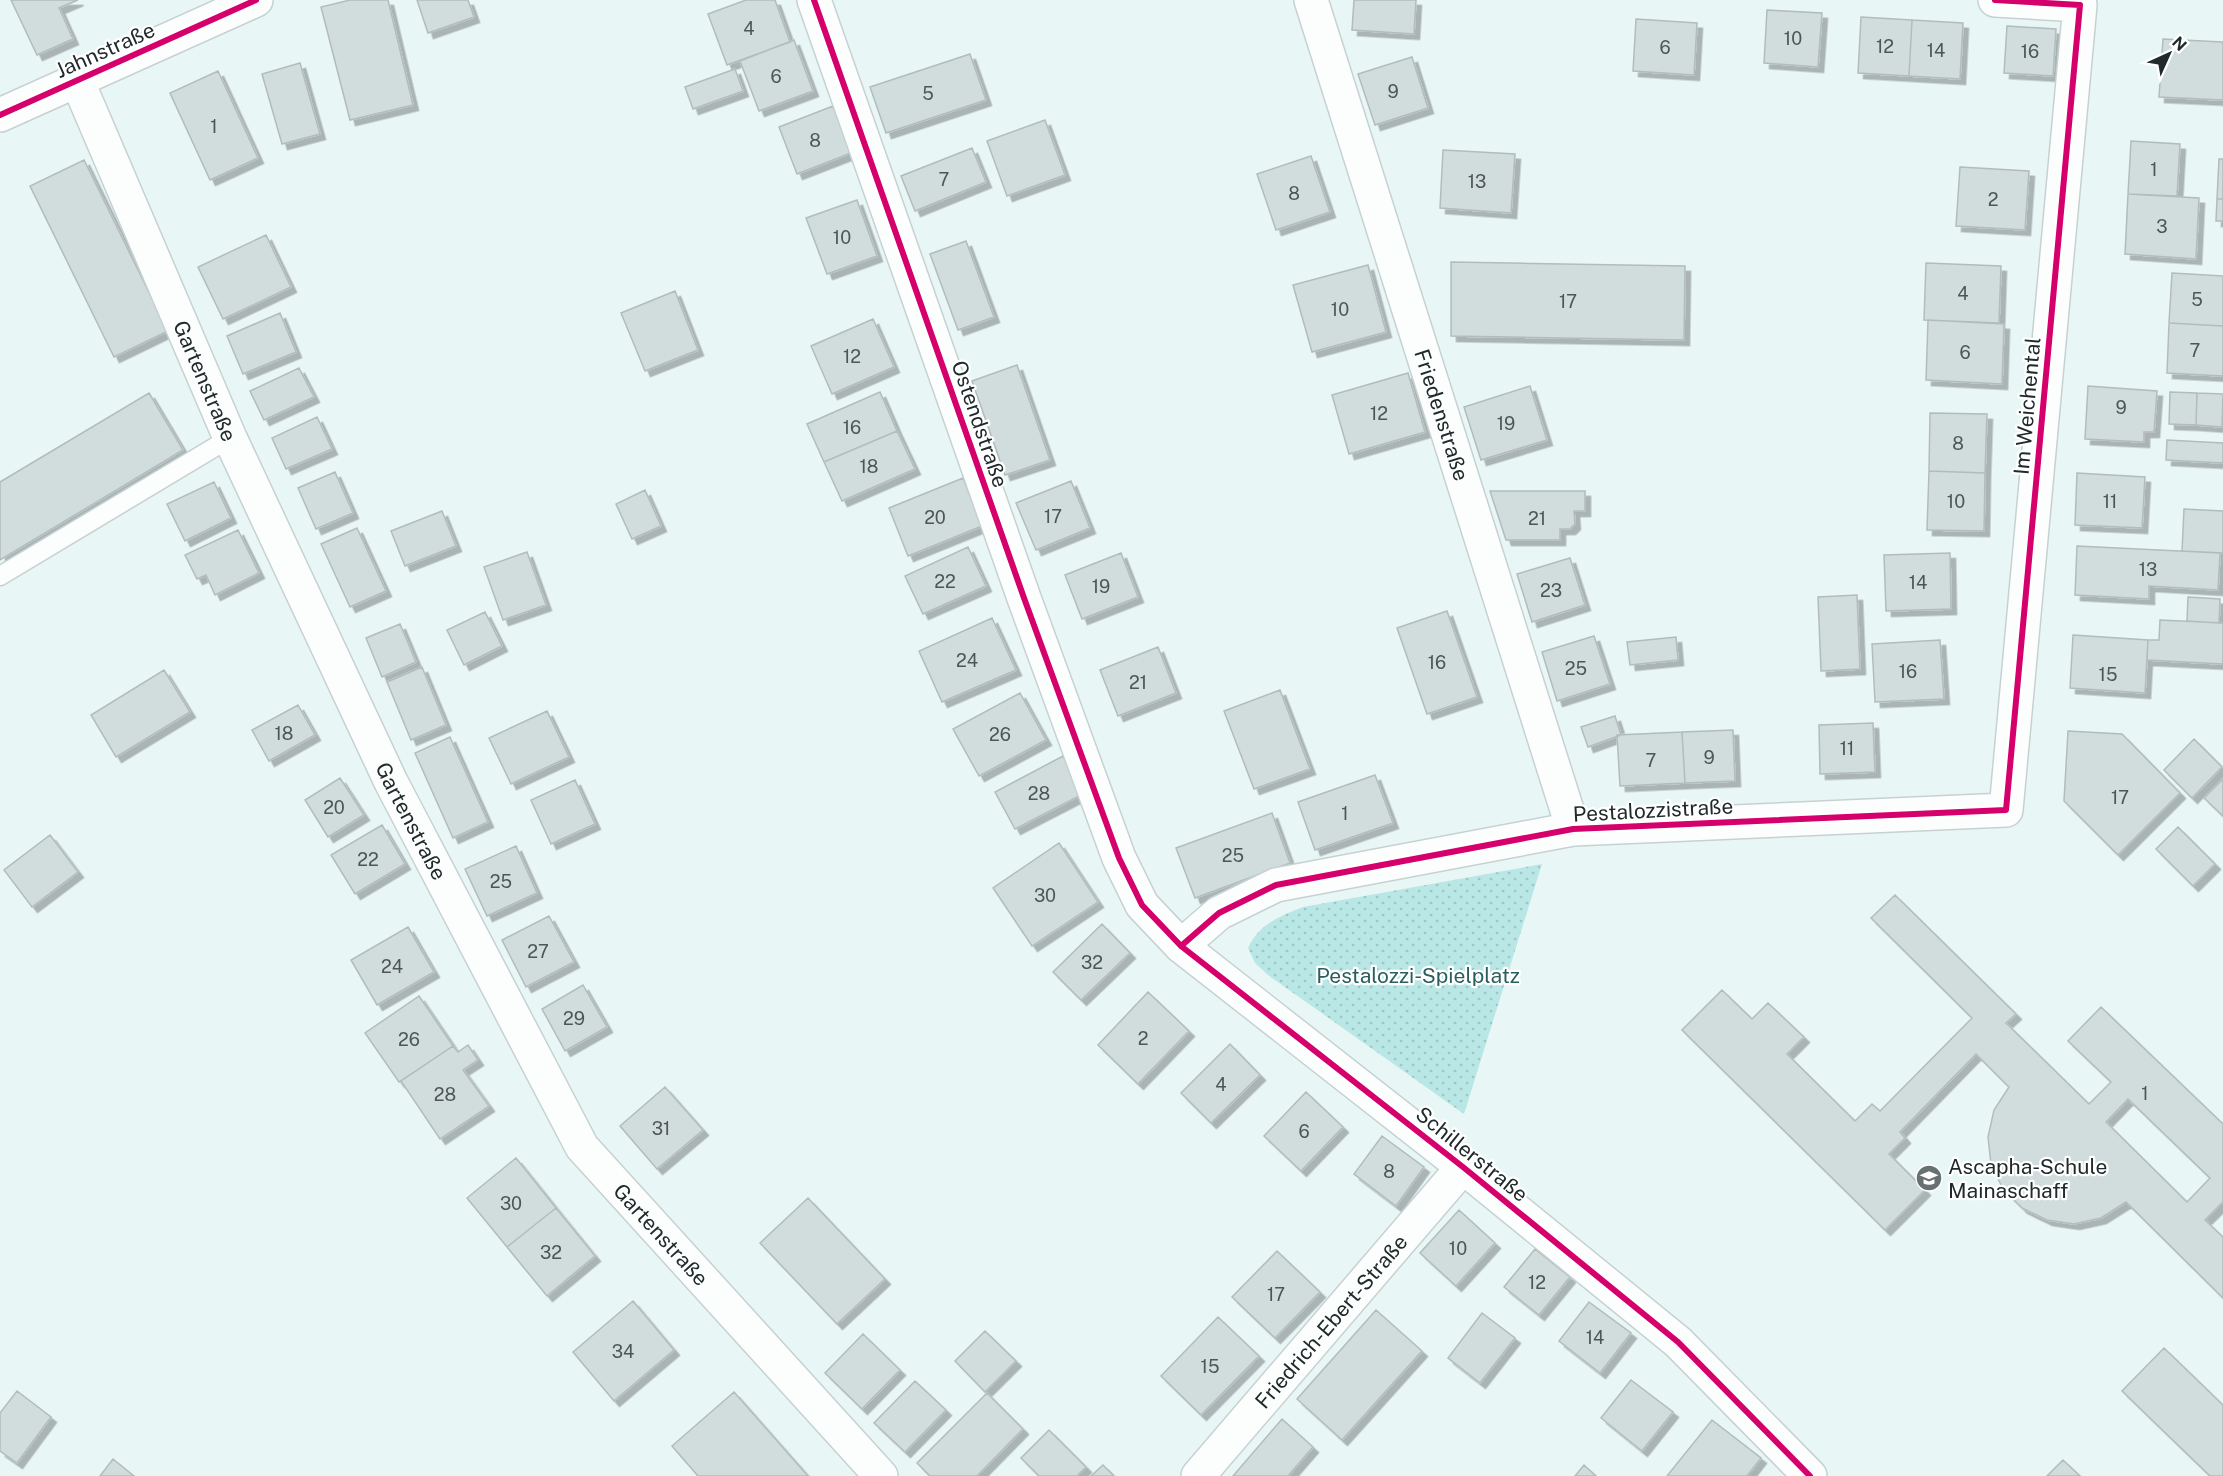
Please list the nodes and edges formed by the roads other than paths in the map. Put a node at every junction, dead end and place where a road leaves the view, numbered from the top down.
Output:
1 (256, 0) edge
2 (814, 0) edge
3 (1311, 0) edge
4 (1995, 0) edge
5 (77, 80) junction
6 (2, 111) edge
7 (230, 438) junction
8 (0, 576) edge
9 (2006, 810) joint
10 (1573, 829) junction
11 (1119, 858) joint
12 (1181, 946) junction
13 (1463, 1167) junction
14 (881, 1476) edge
15 (1198, 1476) edge
16 (1810, 1476) edge

1 - 5 street, Jahnstraße
2 - 11 street, Ostendstraße
3 - 10 street, Friedenstraße
4 - 9 street, Im Weichental
5 - 6 street, Jahnstraße
5 - 7 street, Gartenstraße
7 - 8 lane
7 - 14 street, Gartenstraße
9 - 10 street, Pestalozzistraße
10 - 12 street, Pestalozzistraße
11 - 12 street, Schillerstraße
12 - 13 street, Schillerstraße
13 - 15 street, Friedrich-Ebert-Straße
13 - 16 street, Schillerstraße

